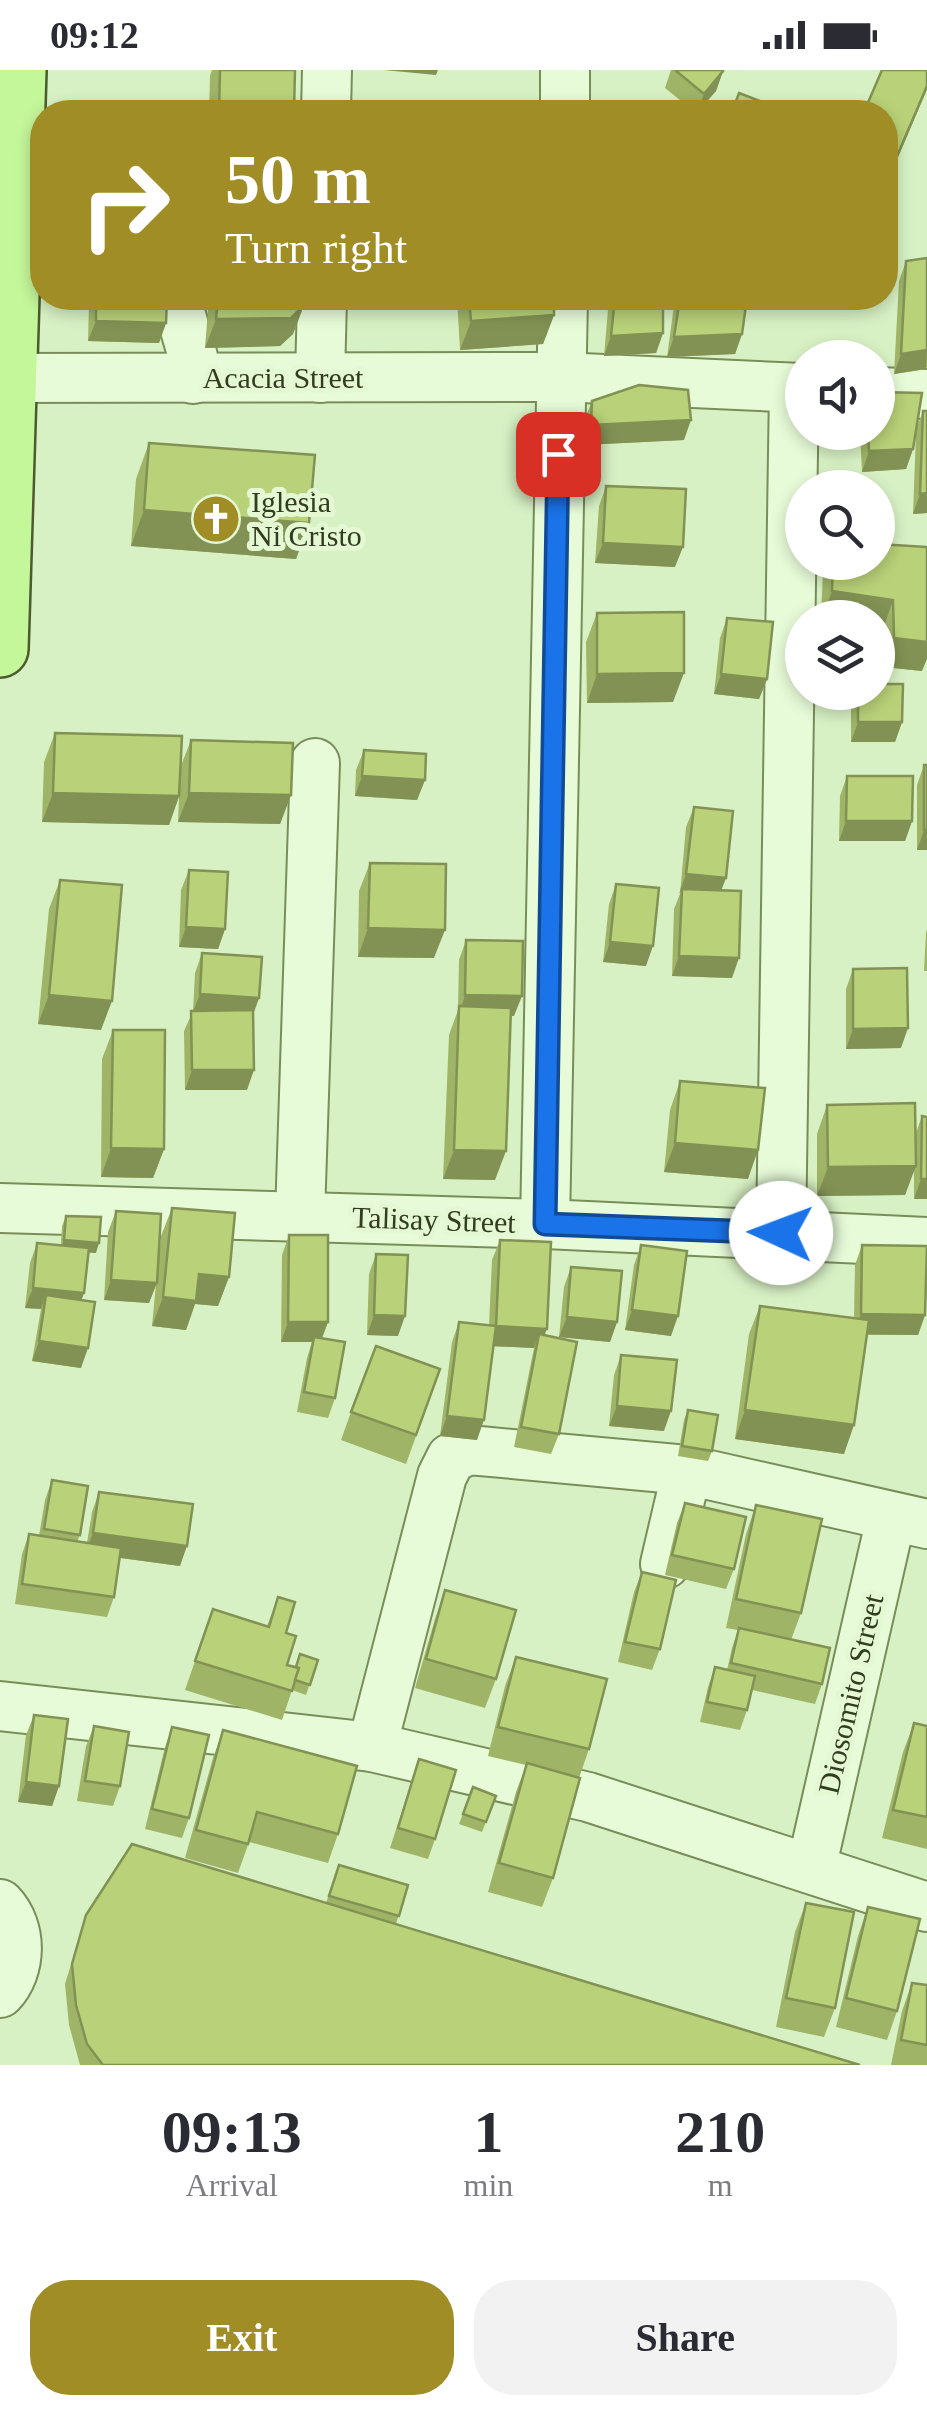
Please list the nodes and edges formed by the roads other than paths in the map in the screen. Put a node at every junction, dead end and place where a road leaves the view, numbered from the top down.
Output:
1 (328, 70) edge
2 (565, 70) edge
3 (18, 71) edge
4 (327, 100) edge
5 (566, 100) edge
6 (27, 276) edge
7 (179, 310) edge
8 (322, 310) edge
9 (563, 310) edge
10 (560, 377) junction
11 (320, 378) junction
12 (3, 379) edge
13 (193, 379) junction
14 (785, 387) edge
15 (895, 393) edge
16 (927, 394) edge
17 (797, 450) edge
18 (0, 649) edge
19 (315, 763) dead end
20 (0, 1208) edge
21 (300, 1215) junction
22 (545, 1224) junction
23 (781, 1233) junction
24 (927, 1242) edge
25 (687, 1470) junction
26 (909, 1521) edge
27 (665, 1564) dead end
28 (0, 1706) edge
29 (372, 1747) junction
30 (811, 1870) junction
31 (0, 1904) edge
32 (927, 1907) edge
33 (0, 1994) edge

1 - 4 street
2 - 5 street
3 - 6 main road
6 - 12 main road
7 - 13 street
8 - 11 street
9 - 10 street
10 - 11 street, Acacia Street
10 - 14 street, Acacia Street
10 - 22 street
11 - 13 street, Acacia Street
12 - 13 street, Acacia Street
12 - 18 main road
15 - 16 street
17 - 23 street
19 - 21 street
20 - 21 street, Talisay Street
21 - 22 street, Talisay Street
22 - 23 street, Talisay Street
23 - 24 street, Talisay Street
25 - 26 street
25 - 27 street
25 - 29 street
26 - 30 street, Diosomito Street
28 - 29 street
29 - 30 street
30 - 32 street
31 - 33 street

